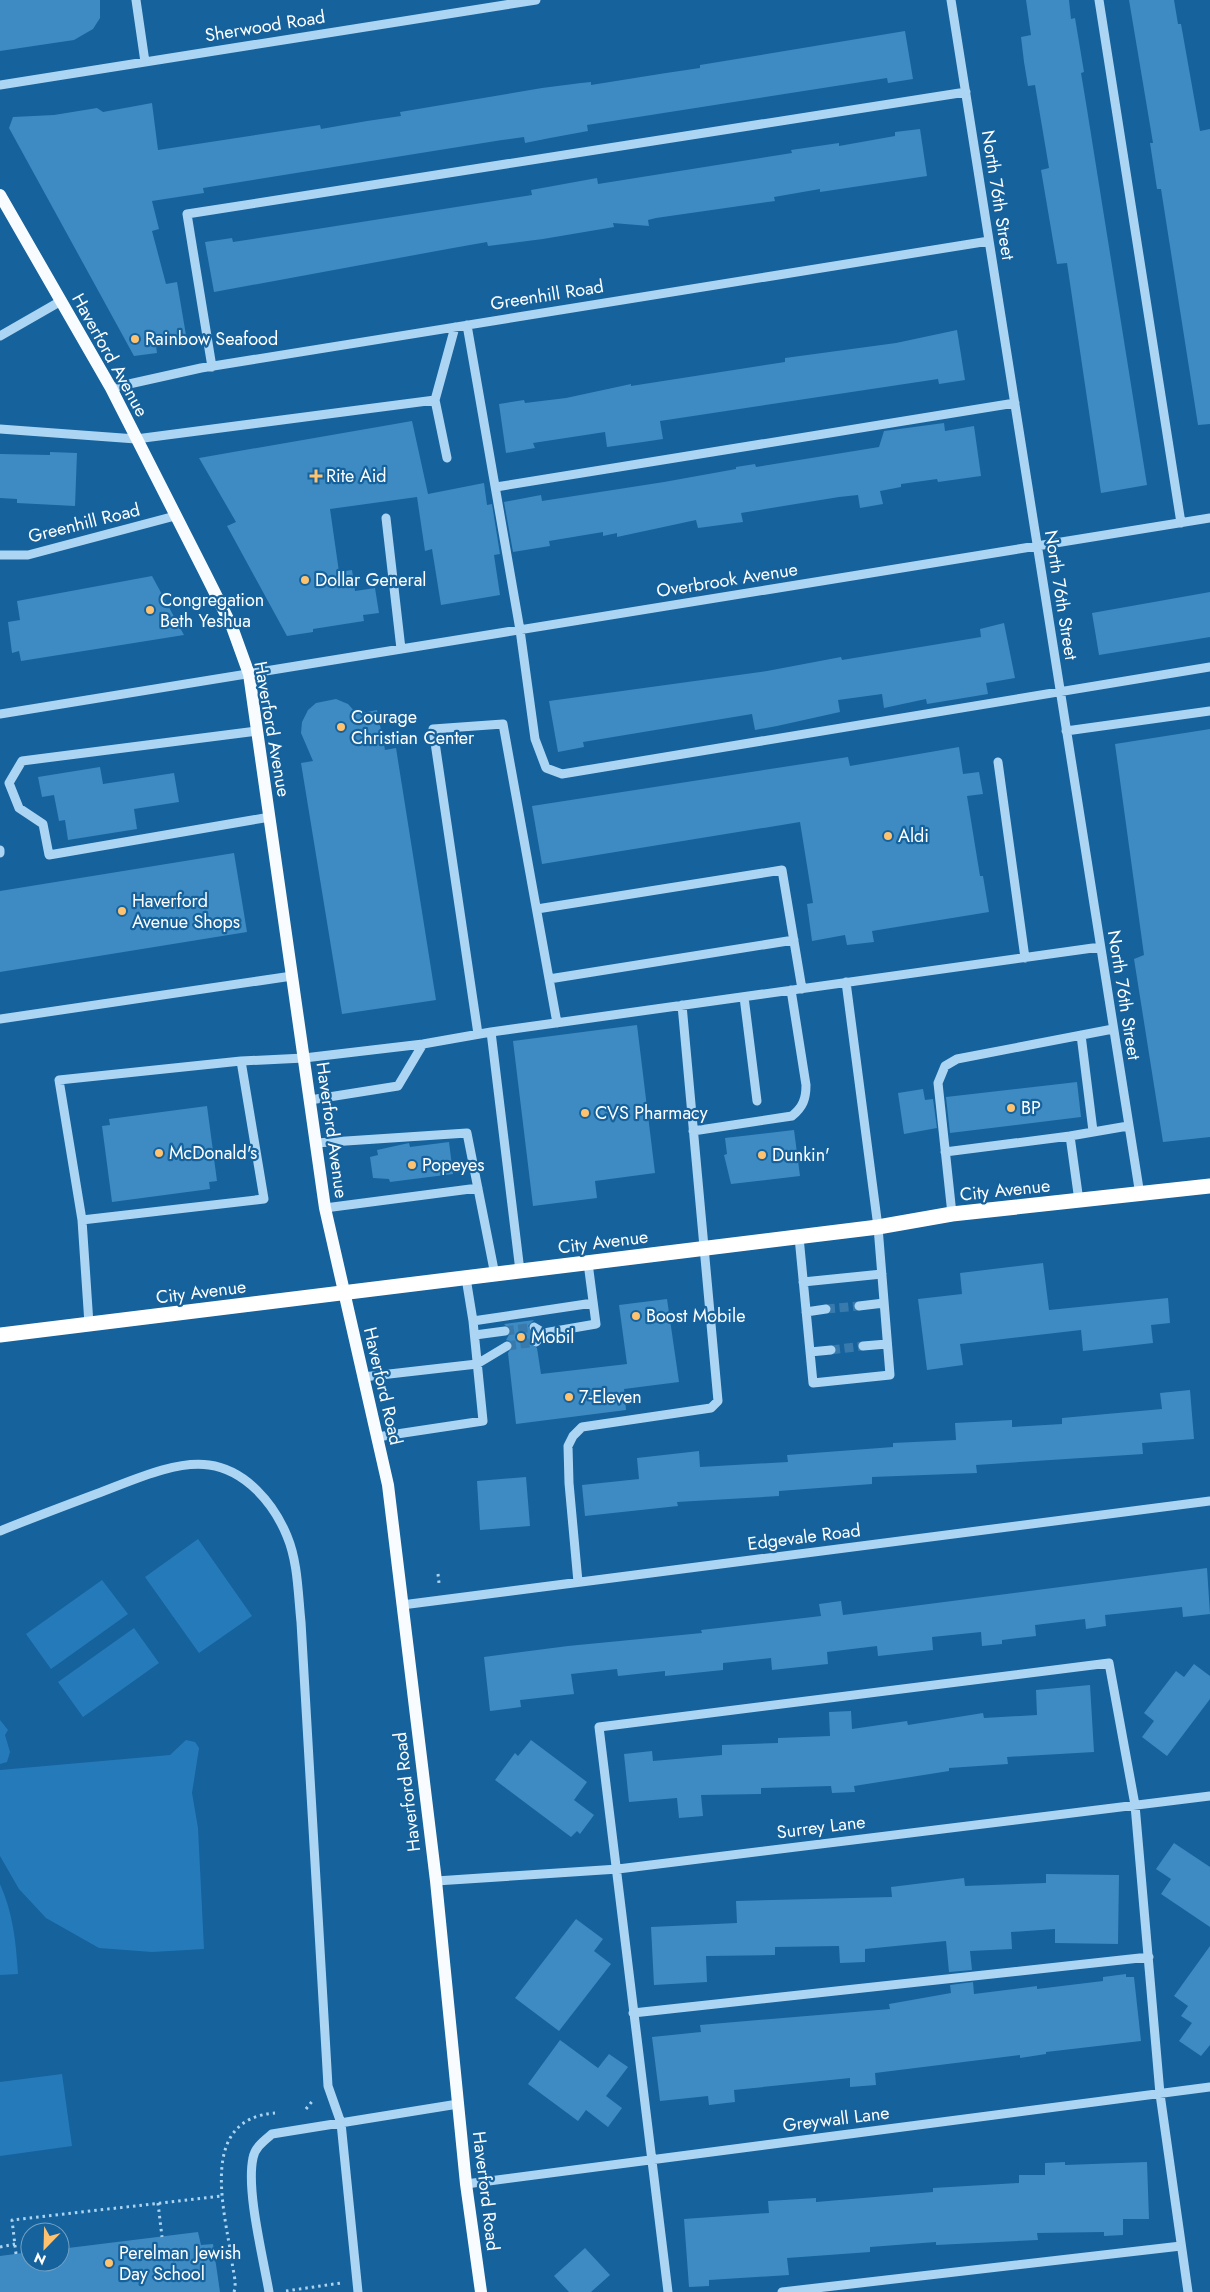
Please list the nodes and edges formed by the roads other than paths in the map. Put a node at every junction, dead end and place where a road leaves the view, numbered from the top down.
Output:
1 (136, 0) edge
2 (536, 0) edge
3 (951, 0) edge
4 (1099, 0) edge
5 (145, 62) junction
6 (0, 86) edge
7 (966, 92) junction
8 (0, 195) edge
9 (989, 241) junction
10 (61, 301) junction
11 (466, 325) junction
12 (455, 326) junction
13 (0, 336) edge
14 (212, 367) junction
15 (110, 388) junction
16 (435, 400) junction
17 (1015, 404) junction
18 (0, 429) edge
19 (136, 439) junction
20 (447, 458) dead end
21 (496, 487) junction
22 (175, 516) junction
23 (386, 518) dead end
24 (1210, 518) edge
25 (1181, 523) junction
26 (1038, 547) junction
27 (0, 555) edge
28 (520, 630) junction
29 (401, 649) junction
30 (1210, 667) edge
31 (249, 674) junction
32 (1060, 692) junction
33 (1210, 711) edge
34 (0, 714) edge
35 (257, 731) junction
36 (1066, 731) junction
37 (998, 762) dead end
38 (270, 817) junction
39 (537, 909) junction
40 (794, 940) junction
41 (1100, 947) junction
42 (1025, 958) junction
43 (292, 976) junction
44 (549, 979) junction
45 (846, 982) junction
46 (802, 988) junction
47 (792, 990) junction
48 (744, 997) junction
49 (682, 1005) junction
50 (0, 1019) edge
51 (557, 1023) junction
52 (1113, 1029) junction
53 (491, 1032) junction
54 (478, 1034) junction
55 (1081, 1035) junction
56 (423, 1044) junction
57 (304, 1058) junction
58 (241, 1061) junction
59 (310, 1100) junction
60 (757, 1101) dead end
61 (1128, 1126) junction
62 (693, 1131) junction
63 (1093, 1131) junction
64 (1070, 1136) junction
65 (316, 1143) junction
66 (945, 1152) junction
67 (1210, 1186) edge
68 (478, 1188) junction
69 (1140, 1195) junction
70 (1078, 1201) junction
71 (325, 1208) junction
72 (952, 1214) junction
73 (82, 1220) junction
74 (878, 1227) junction
75 (799, 1237) junction
76 (703, 1248) junction
77 (588, 1263) junction
78 (520, 1271) junction
79 (495, 1274) junction
80 (882, 1274) junction
81 (466, 1278) junction
82 (803, 1282) junction
83 (343, 1293) junction
84 (594, 1303) junction
85 (884, 1303) junction
86 (859, 1306) tunnel mouth
87 (826, 1309) tunnel mouth
88 (806, 1312) junction
89 (474, 1321) junction
90 (89, 1324) junction
91 (534, 1327) tunnel mouth
92 (505, 1331) tunnel mouth
93 (544, 1333) junction
94 (0, 1335) edge
95 (475, 1335) junction
96 (536, 1342) tunnel mouth
97 (888, 1344) junction
98 (507, 1346) tunnel mouth
99 (863, 1346) tunnel mouth
100 (831, 1350) tunnel mouth
101 (810, 1352) junction
102 (477, 1364) junction
103 (363, 1377) junction
104 (377, 1437) junction
105 (1210, 1501) edge
106 (0, 1531) edge
107 (578, 1582) junction
108 (402, 1604) junction
109 (1210, 1796) edge
110 (1135, 1805) junction
111 (618, 1869) junction
112 (436, 1881) junction
113 (1149, 1957) junction
114 (633, 2013) junction
115 (1210, 2087) edge
116 (1160, 2094) junction
117 (458, 2104) junction
118 (341, 2123) junction
119 (653, 2159) junction
120 (466, 2184) junction
121 (1181, 2246) junction
122 (269, 2292) edge
123 (358, 2292) edge
124 (481, 2292) edge
125 (668, 2292) edge
126 (782, 2292) edge
127 (1188, 2292) edge

1 - 5 street
2 - 5 street, Sherwood Road
3 - 7 street, North 76th Street
4 - 25 street
5 - 6 street, Sherwood Road
7 - 9 street, North 76th Street
7 - 14 street
8 - 10 main road, Haverford Avenue
9 - 11 street, Greenhill Road
9 - 17 street, North 76th Street
10 - 13 street
10 - 15 main road, Haverford Avenue
11 - 12 street, Greenhill Road
11 - 21 street
12 - 14 street, Greenhill Road
12 - 16 street
14 - 15 street, Greenhill Road
15 - 19 main road, Haverford Avenue
16 - 19 street
16 - 20 street
17 - 21 street
17 - 26 street, North 76th Street
18 - 19 street
19 - 22 main road, Haverford Avenue
21 - 28 street
22 - 27 street, Greenhill Road
22 - 31 main road, Haverford Avenue
23 - 29 street
24 - 25 street, Overbrook Avenue
25 - 26 street, Overbrook Avenue
26 - 28 street, Overbrook Avenue
26 - 32 street, North 76th Street
28 - 29 street, Overbrook Avenue
28 - 32 street
29 - 31 street, Overbrook Avenue
30 - 32 street
31 - 34 street, Overbrook Avenue
31 - 35 main road, Haverford Avenue
32 - 36 street, North 76th Street
33 - 36 street
35 - 38 main road, Haverford Avenue
35 - 38 street
36 - 41 street, North 76th Street
37 - 42 street
38 - 43 main road, Haverford Avenue
39 - 40 street
39 - 44 street
39 - 54 street
40 - 44 street
40 - 46 street
41 - 42 street
41 - 52 street, North 76th Street
42 - 45 street
43 - 50 street
43 - 57 main road, Haverford Avenue
44 - 51 street
45 - 46 street
45 - 74 street
46 - 47 street
47 - 48 street
47 - 62 street
48 - 49 street
48 - 60 street
49 - 51 street
49 - 62 street
51 - 53 street
52 - 55 street
52 - 61 street, North 76th Street
53 - 54 street
53 - 78 street
54 - 56 street
55 - 63 street
55 - 66 street
56 - 57 street
56 - 59 street
57 - 58 street
57 - 59 main road, Haverford Avenue
58 - 73 street
58 - 73 street
59 - 65 main road, Haverford Avenue
61 - 63 street
61 - 69 street, North 76th Street
62 - 76 street
63 - 64 street
64 - 66 street
64 - 70 street
65 - 68 street
65 - 71 main road, Haverford Avenue
66 - 72 street
67 - 69 highway, City Avenue
68 - 71 street
68 - 79 street
69 - 70 highway, City Avenue
70 - 72 highway, City Avenue
71 - 83 main road, Haverford Avenue
72 - 74 highway, City Avenue
73 - 90 street
74 - 75 highway, City Avenue
74 - 80 street
75 - 76 highway, City Avenue
75 - 82 street
76 - 77 highway, City Avenue
76 - 107 street
77 - 78 highway, City Avenue
77 - 84 street
78 - 79 highway, City Avenue
79 - 81 highway, City Avenue
80 - 82 street
80 - 85 street
81 - 83 highway, City Avenue
81 - 89 street
82 - 88 street
83 - 90 highway, City Avenue
83 - 103 main road, Haverford Road
84 - 89 street
84 - 93 street
85 - 86 street
85 - 97 street
87 - 88 street
88 - 101 street
89 - 95 street
90 - 94 highway, City Avenue
91 - 93 street
92 - 95 street
93 - 96 street
95 - 102 street
97 - 99 street
97 - 101 street
98 - 102 street
100 - 101 street
102 - 103 street
102 - 104 street
103 - 104 main road, Haverford Road
104 - 108 main road, Haverford Road
105 - 107 street, Edgevale Road
106 - 118 street
107 - 108 street, Edgevale Road
108 - 112 main road, Haverford Road
109 - 110 street, Surrey Lane
110 - 111 street, Surrey Lane
110 - 111 street
110 - 113 street
111 - 112 street, Surrey Lane
111 - 114 street
112 - 117 main road, Haverford Road
113 - 114 street
113 - 116 street
114 - 119 street
115 - 116 street, Greywall Lane
116 - 119 street, Greywall Lane
116 - 121 street
117 - 118 street
117 - 120 main road, Haverford Road
118 - 122 street
118 - 123 street
119 - 120 street, Greywall Lane
119 - 125 street
120 - 124 main road, Haverford Road
121 - 126 street
121 - 127 street

